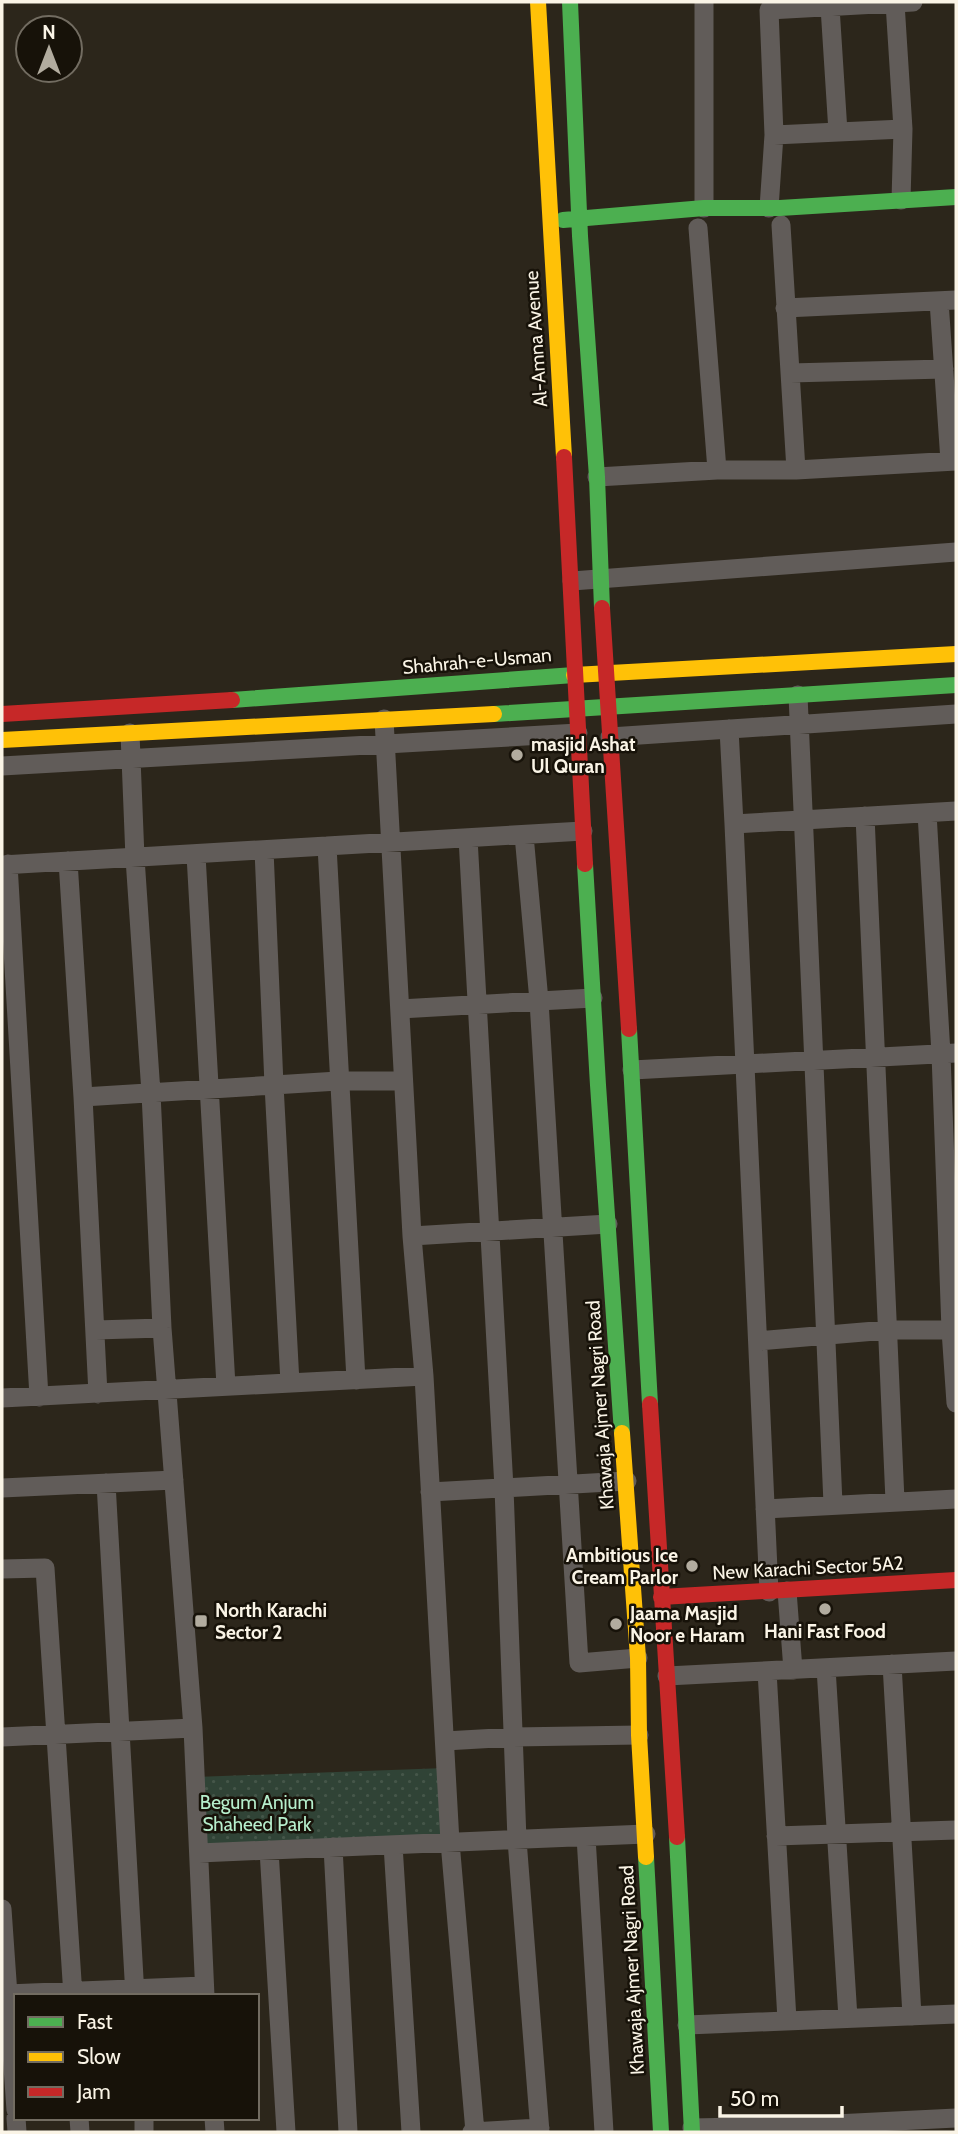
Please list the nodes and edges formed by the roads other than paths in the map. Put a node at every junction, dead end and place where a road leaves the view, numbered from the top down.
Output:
1 (538, 2) edge
2 (570, 2) edge
3 (705, 2) edge
4 (904, 2) edge
5 (769, 6) edge
6 (830, 7) junction
7 (903, 129) junction
8 (838, 132) junction
9 (774, 135) junction
10 (956, 197) edge
11 (901, 200) junction
12 (704, 208) junction
13 (580, 219) junction
14 (550, 221) junction
15 (778, 221) junction
16 (718, 227) dead end
17 (691, 229) joint
18 (587, 236) junction
19 (551, 239) junction
20 (948, 301) edge
21 (785, 308) junction
22 (944, 369) junction
23 (790, 373) junction
24 (953, 461) edge
25 (718, 470) junction
26 (796, 470) junction
27 (597, 477) junction
28 (956, 552) edge
29 (602, 580) junction
30 (572, 581) junction
31 (956, 654) edge
32 (575, 674) junction
33 (605, 674) junction
34 (956, 685) edge
35 (798, 695) junction
36 (608, 708) junction
37 (577, 709) junction
38 (2, 714) edge
39 (956, 714) edge
40 (384, 719) junction
41 (799, 725) junction
42 (729, 729) junction
43 (130, 733) junction
44 (578, 733) junction
45 (610, 737) junction
46 (2, 740) edge
47 (387, 745) junction
48 (130, 759) junction
49 (2, 766) edge
50 (956, 811) edge
51 (927, 813) junction
52 (865, 816) junction
53 (804, 820) junction
54 (734, 824) junction
55 (583, 831) junction
56 (524, 835) junction
57 (468, 838) junction
58 (392, 841) junction
59 (327, 846) junction
60 (264, 850) junction
61 (196, 855) junction
62 (135, 858) junction
63 (68, 862) junction
64 (5, 865) edge
65 (607, 954) junction
66 (593, 998) junction
67 (539, 1000) junction
68 (477, 1004) junction
69 (400, 1009) junction
70 (949, 1054) edge
71 (875, 1057) junction
72 (813, 1060) junction
73 (745, 1063) junction
74 (632, 1070) junction
75 (338, 1081) junction
76 (403, 1081) junction
77 (274, 1085) junction
78 (210, 1089) junction
79 (151, 1093) junction
80 (83, 1097) junction
81 (608, 1224) junction
82 (551, 1228) junction
83 (490, 1231) junction
84 (412, 1236) junction
85 (162, 1328) junction
86 (96, 1330) junction
87 (887, 1330) junction
88 (954, 1330) edge
89 (825, 1335) junction
90 (758, 1341) junction
91 (648, 1363) junction
92 (619, 1366) junction
93 (424, 1376) junction
94 (356, 1380) junction
95 (290, 1383) junction
96 (226, 1387) junction
97 (167, 1390) junction
98 (98, 1394) junction
99 (39, 1396) junction
100 (2, 1398) edge
101 (956, 1403) edge
102 (174, 1480) junction
103 (627, 1481) junction
104 (106, 1483) junction
105 (568, 1485) junction
106 (2, 1488) edge
107 (504, 1488) junction
108 (430, 1492) junction
109 (956, 1499) edge
110 (895, 1501) junction
111 (833, 1504) junction
112 (765, 1509) junction
113 (2, 1569) edge
114 (956, 1580) edge
115 (778, 1591) junction
116 (661, 1597) junction
117 (638, 1658) junction
118 (956, 1661) edge
119 (892, 1664) junction
120 (826, 1668) junction
121 (793, 1670) junction
122 (767, 1671) junction
123 (667, 1676) junction
124 (193, 1728) junction
125 (121, 1732) junction
126 (56, 1734) junction
127 (639, 1735) junction
128 (2, 1737) edge
129 (513, 1737) junction
130 (445, 1741) junction
131 (673, 1768) junction
132 (641, 1770) junction
133 (956, 1830) edge
134 (901, 1832) junction
135 (646, 1834) junction
136 (836, 1834) junction
137 (776, 1836) junction
138 (586, 1837) junction
139 (517, 1840) junction
140 (450, 1842) junction
141 (393, 1844) junction
142 (333, 1847) junction
143 (269, 1850) junction
144 (199, 1853) junction
145 (2, 1909) edge
146 (205, 1991) edge
147 (135, 1992) edge
148 (73, 1993) edge
149 (7, 1994) junction
150 (956, 2014) edge
151 (912, 2016) junction
152 (848, 2018) junction
153 (787, 2020) junction
154 (687, 2025) junction
155 (14, 2084) edge
156 (956, 2118) edge
157 (919, 2126) edge
158 (796, 2129) edge
159 (540, 2130) edge
160 (692, 2130) edge
161 (286, 2132) edge
162 (348, 2132) edge
163 (411, 2132) edge
164 (474, 2132) edge
165 (604, 2132) edge
166 (661, 2132) edge

1 - 14 main road, Al-Amna Avenue
2 - 13 main road, Khawaja Ajmer Nagri Road
3 - 12 street
4 - 6 street
4 - 7 street
5 - 6 street
5 - 9 street
6 - 8 street
7 - 8 street
7 - 11 street
8 - 9 street
9 - 15 street
10 - 11 main road
11 - 15 main road
12 - 13 main road
12 - 15 main road
13 - 14 main road
13 - 18 main road, Khawaja Ajmer Nagri Road
14 - 19 main road, Al-Amna Avenue
15 - 21 street
16 - 17 main road
17 - 25 street
18 - 19 main road
18 - 27 main road, Khawaja Ajmer Nagri Road
19 - 30 main road, Al-Amna Avenue
20 - 21 street
20 - 22 street
21 - 23 street
22 - 23 street
22 - 24 street
23 - 26 street
24 - 26 street
25 - 26 street
25 - 27 street
27 - 29 main road, Khawaja Ajmer Nagri Road
28 - 29 street
29 - 30 street
29 - 33 main road, Khawaja Ajmer Nagri Road
30 - 32 main road, Al-Amna Avenue
31 - 33 main road, Shahrah-e-Usman
32 - 33 main road, Shahrah-e-Usman
32 - 37 main road, Khawaja Ajmer Nagri Road
32 - 38 main road, Shahrah-e-Usman
33 - 36 main road, Khawaja Ajmer Nagri Road
34 - 35 main road
35 - 36 main road
35 - 41 street
36 - 37 main road
36 - 45 main road, Khawaja Ajmer Nagri Road
37 - 40 main road
37 - 44 main road, Khawaja Ajmer Nagri Road
39 - 41 street
40 - 43 main road
40 - 47 street
41 - 42 street
41 - 53 street
42 - 45 street
42 - 54 street
43 - 46 main road
43 - 48 street
44 - 47 street
44 - 55 main road, Khawaja Ajmer Nagri Road
45 - 65 main road, Khawaja Ajmer Nagri Road
47 - 48 street
47 - 58 street
48 - 49 street
48 - 62 street
50 - 51 street
51 - 52 street
51 - 70 street
52 - 53 street
52 - 71 street
53 - 54 street
53 - 72 street
54 - 73 street
55 - 56 street
55 - 65 main road, Khawaja Ajmer Nagri Road
56 - 57 street
56 - 67 street
57 - 58 street
57 - 68 street
58 - 59 street
58 - 69 street
59 - 60 street
59 - 75 street
60 - 61 street
60 - 77 street
61 - 62 street
61 - 78 street
62 - 63 street
62 - 79 street
63 - 64 street
63 - 80 street
64 - 99 street
65 - 66 main road, Khawaja Ajmer Nagri Road
65 - 74 main road, Khawaja Ajmer Nagri Road
66 - 67 street
66 - 81 main road, Khawaja Ajmer Nagri Road
67 - 68 street
67 - 82 street
68 - 69 street
68 - 83 street
69 - 76 street
70 - 71 street
70 - 88 street
71 - 72 street
71 - 87 street
72 - 73 street
72 - 89 street
73 - 74 street
73 - 90 street
74 - 91 main road, Khawaja Ajmer Nagri Road
75 - 76 street
75 - 77 street
75 - 94 street
76 - 84 street
77 - 78 street
77 - 95 street
78 - 79 street
78 - 96 street
79 - 80 street
79 - 85 street
80 - 86 street
81 - 82 street
81 - 92 main road, Khawaja Ajmer Nagri Road
82 - 83 street
82 - 105 street
83 - 84 street
83 - 107 street
84 - 93 street
85 - 86 street
85 - 97 street
86 - 98 street
87 - 88 street
87 - 89 street
87 - 110 street
88 - 101 street
89 - 90 street
89 - 111 street
90 - 112 street
91 - 92 main road
91 - 116 main road, Khawaja Ajmer Nagri Road
92 - 103 main road, Khawaja Ajmer Nagri Road
93 - 94 street
93 - 108 street
94 - 95 street
95 - 96 street
96 - 97 street
97 - 98 street
97 - 102 street
98 - 99 street
99 - 100 street
102 - 104 street
102 - 124 street
103 - 105 street
103 - 117 main road, Khawaja Ajmer Nagri Road
104 - 106 street
104 - 125 street
105 - 107 street
105 - 117 street
107 - 108 street
107 - 129 street
108 - 130 street
109 - 110 street
110 - 111 street
111 - 112 street
112 - 115 street
113 - 126 street
114 - 115 main road, New Karachi Sector 5A2
115 - 116 main road, New Karachi Sector 5A2
115 - 121 street
116 - 123 main road, Khawaja Ajmer Nagri Road
117 - 127 main road, Khawaja Ajmer Nagri Road
118 - 119 street
119 - 120 street
119 - 134 street
120 - 121 street
120 - 136 street
121 - 122 street
122 - 123 street
122 - 137 street
123 - 131 main road, Khawaja Ajmer Nagri Road
124 - 125 street
124 - 144 street
125 - 126 street
125 - 147 street
126 - 128 street
126 - 148 street
127 - 129 street
127 - 132 main road, Khawaja Ajmer Nagri Road
129 - 130 street
129 - 139 street
130 - 140 street
131 - 132 main road
131 - 154 main road, Khawaja Ajmer Nagri Road
132 - 135 main road, Khawaja Ajmer Nagri Road
133 - 134 street
134 - 136 street
134 - 151 street
135 - 138 street
135 - 166 main road, Khawaja Ajmer Nagri Road
136 - 137 street
136 - 152 street
137 - 153 street
138 - 139 street
138 - 165 street
139 - 140 street
139 - 159 street
140 - 141 street
140 - 164 street
141 - 142 street
141 - 163 street
142 - 143 street
142 - 162 street
143 - 144 street
143 - 161 street
144 - 146 street
145 - 149 street
146 - 147 street
147 - 148 street
148 - 149 street
149 - 155 street
150 - 151 street
151 - 152 street
152 - 153 street
153 - 154 street
154 - 160 main road, Khawaja Ajmer Nagri Road
156 - 157 street
157 - 158 street
158 - 160 street
159 - 164 street

